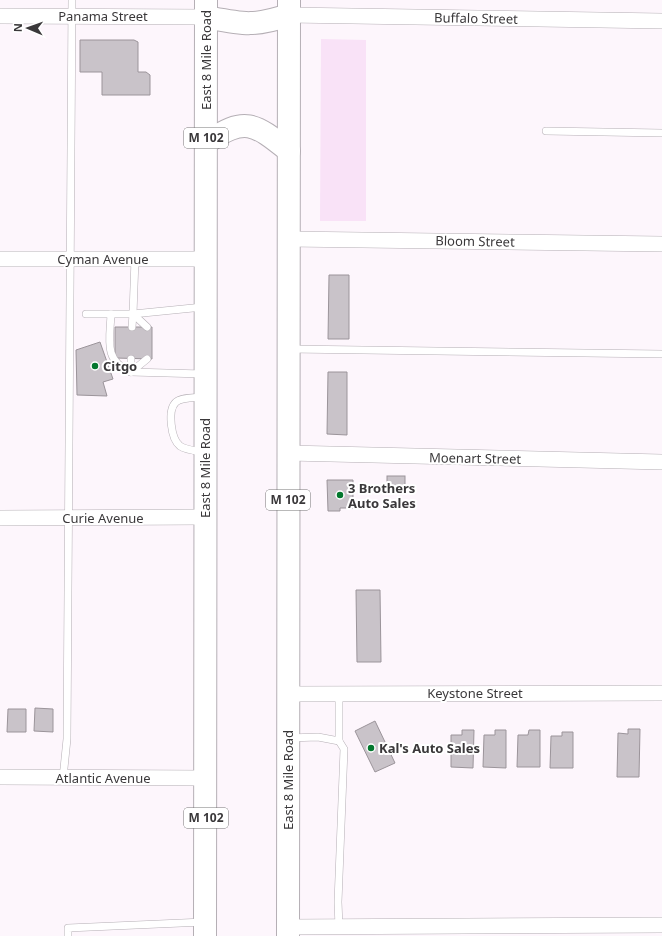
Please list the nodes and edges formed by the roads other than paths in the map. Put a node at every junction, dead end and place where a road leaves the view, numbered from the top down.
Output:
1 (72, 0) edge
2 (206, 8) edge
3 (289, 8) edge
4 (0, 16) edge
5 (71, 16) junction
6 (662, 21) edge
7 (546, 131) dead end
8 (662, 133) edge
9 (206, 143) junction
10 (289, 152) junction
11 (289, 239) junction
12 (662, 244) edge
13 (0, 259) edge
14 (70, 259) junction
15 (135, 259) junction
16 (206, 259) junction
17 (206, 307) junction
18 (86, 314) dead end
19 (111, 314) junction
20 (133, 314) junction
21 (132, 327) dead end
22 (147, 327) dead end
23 (288, 349) junction
24 (662, 354) edge
25 (131, 359) dead end
26 (147, 359) dead end
27 (131, 372) junction
28 (206, 374) junction
29 (206, 396) junction
30 (206, 453) junction
31 (288, 453) junction
32 (662, 462) edge
33 (0, 518) edge
34 (69, 518) junction
35 (205, 518) junction
36 (662, 693) edge
37 (288, 694) junction
38 (339, 694) junction
39 (288, 738) junction
40 (339, 741) junction
41 (0, 778) edge
42 (63, 778) junction
43 (206, 778) junction
44 (662, 925) edge
45 (339, 927) junction
46 (205, 929) edge
47 (288, 931) edge
48 (68, 936) edge

1 - 5 lane
2 - 3 highway
2 - 5 street, Panama Street
2 - 9 highway, East 8 Mile Road / M 102
3 - 6 street, Buffalo Street
3 - 10 highway, East 8 Mile Road / M 102
4 - 5 street, Panama Street
5 - 14 lane
7 - 8 lane
9 - 10 highway
9 - 16 highway, East 8 Mile Road / M 102
10 - 11 highway, East 8 Mile Road / M 102
11 - 12 street, Bloom Street
11 - 23 highway, East 8 Mile Road / M 102
13 - 14 street, Cyman Avenue
14 - 15 street, Cyman Avenue
14 - 34 lane
15 - 16 street, Cyman Avenue
15 - 20 lane
16 - 17 highway, East 8 Mile Road / M 102
17 - 20 lane
17 - 28 highway, East 8 Mile Road / M 102
18 - 19 lane
19 - 20 lane
19 - 27 lane
20 - 21 lane
20 - 22 lane
23 - 24 lane
23 - 31 highway, East 8 Mile Road / M 102
25 - 27 lane
26 - 27 lane
27 - 28 lane
28 - 29 highway, East 8 Mile Road / M 102
29 - 30 highway, East 8 Mile Road / M 102
29 - 30 lane
30 - 35 highway, East 8 Mile Road / M 102
31 - 32 street, Moenart Street
31 - 37 highway, East 8 Mile Road / M 102
33 - 34 street, Curie Avenue
34 - 35 street, Curie Avenue
34 - 42 lane
35 - 43 highway, East 8 Mile Road / M 102
36 - 38 street, Keystone Street
37 - 38 street, Keystone Street
37 - 39 highway, East 8 Mile Road / M 102
38 - 40 lane
39 - 40 lane
39 - 47 highway, East 8 Mile Road / M 102
40 - 45 lane
41 - 42 street, Atlantic Avenue
42 - 43 street, Atlantic Avenue
43 - 46 highway, East 8 Mile Road / M 102
44 - 45 street
45 - 47 street
46 - 48 lane

